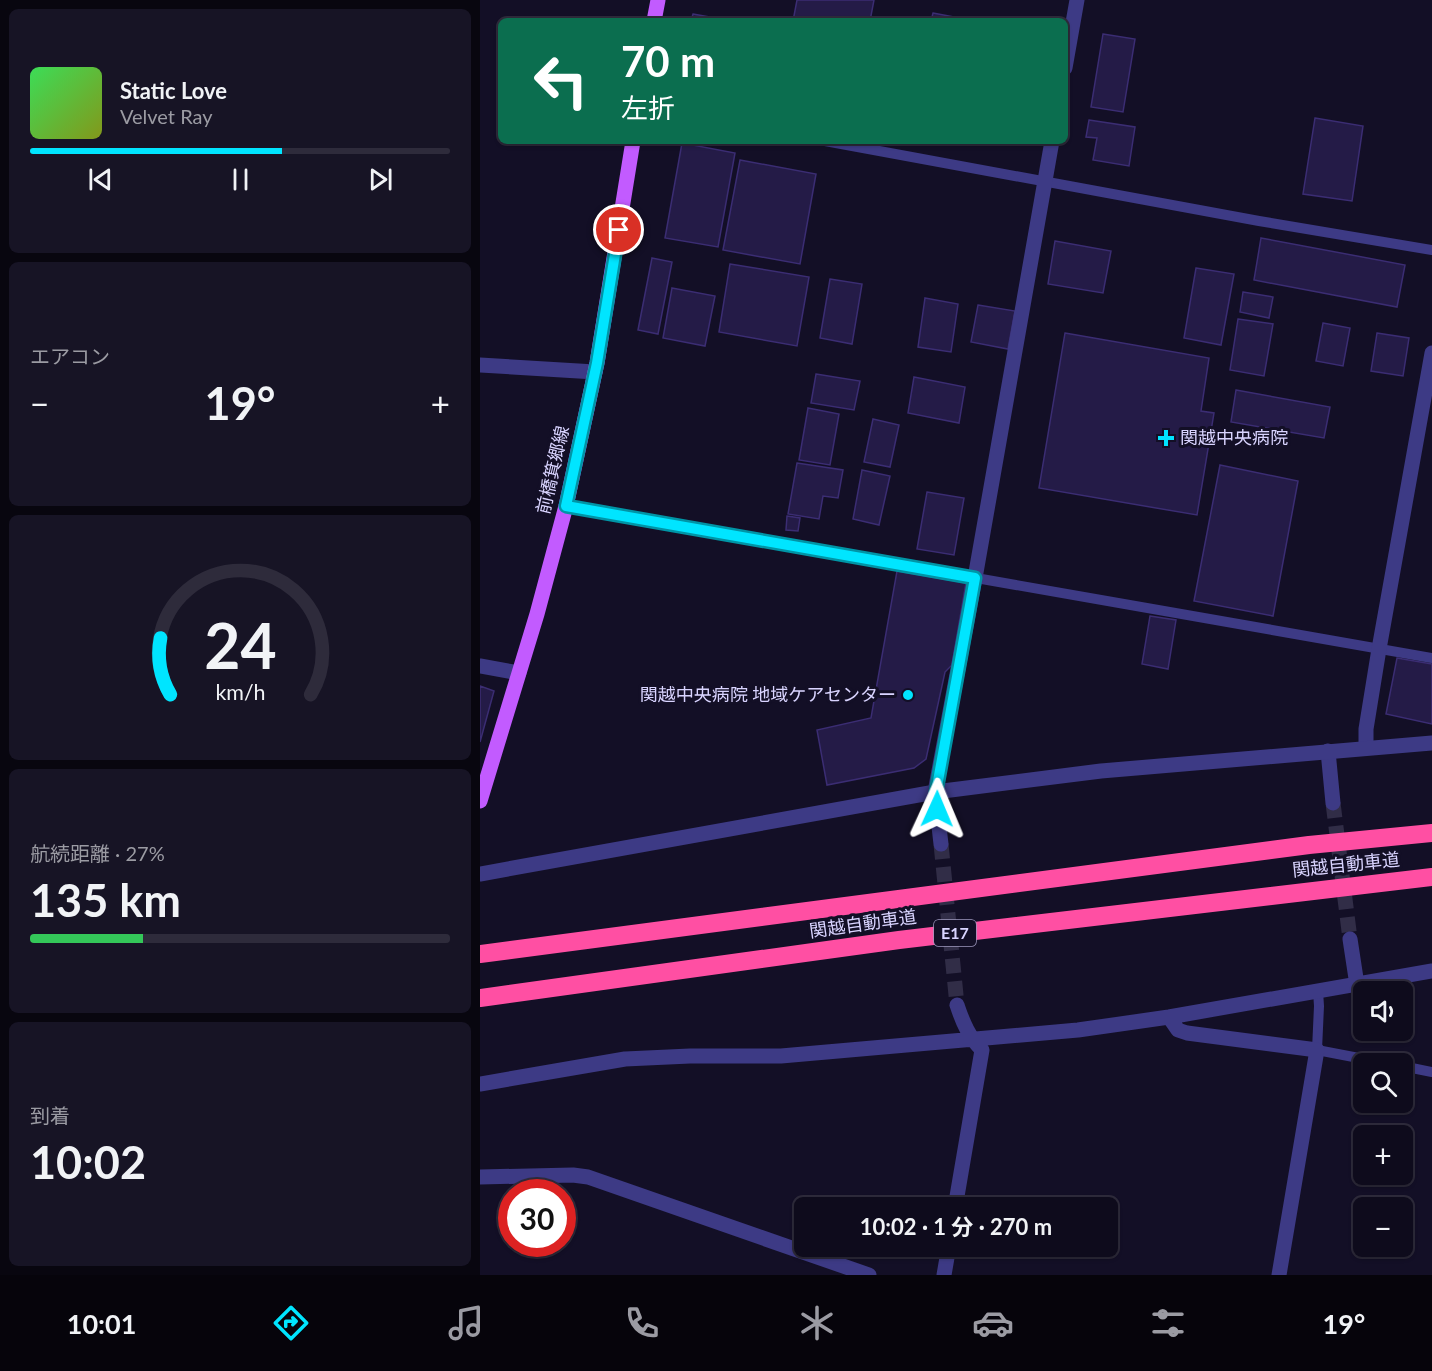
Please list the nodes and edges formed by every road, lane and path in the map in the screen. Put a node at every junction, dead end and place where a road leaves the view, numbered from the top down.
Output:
1 (658, 0) edge
2 (1077, 0) edge
3 (655, 18) edge
4 (1068, 51) edge
5 (633, 144) edge
6 (841, 144) edge
7 (1051, 144) edge
8 (1045, 182) junction
9 (1432, 250) edge
10 (1432, 353) edge
11 (480, 365) edge
12 (596, 372) junction
13 (566, 506) junction
14 (975, 578) junction
15 (1379, 649) junction
16 (1432, 658) edge
17 (480, 666) edge
18 (519, 673) junction
19 (1432, 743) edge
20 (1366, 747) junction
21 (1328, 751) junction
22 (936, 792) junction
23 (480, 801) edge
24 (1333, 803) tunnel mouth
25 (1432, 833) edge
26 (941, 844) tunnel mouth
27 (480, 874) edge
28 (1432, 877) edge
29 (1350, 939) tunnel mouth
30 (480, 954) edge
31 (1432, 971) edge
32 (1357, 981) edge
33 (1379, 981) edge
34 (1353, 986) edge
35 (1318, 991) junction
36 (480, 998) edge
37 (957, 1005) tunnel mouth
38 (1169, 1017) junction
39 (971, 1039) junction
40 (1317, 1050) junction
41 (1353, 1057) edge
42 (1413, 1068) edge
43 (1432, 1072) edge
44 (480, 1084) edge
45 (480, 1178) edge
46 (957, 1197) edge
47 (947, 1257) edge
48 (868, 1275) edge
49 (944, 1275) edge
50 (1279, 1275) edge

1 - 3 main road
2 - 4 street
5 - 12 main road, 前橋箕郷線
6 - 8 lane
7 - 8 street
8 - 9 lane
8 - 14 street
10 - 15 street
11 - 12 street
12 - 13 main road, 前橋箕郷線
13 - 14 lane
13 - 18 main road, 前橋箕郷線
14 - 15 lane
14 - 22 street
15 - 16 lane
15 - 20 street
17 - 18 street
18 - 23 main road, 前橋箕郷線
19 - 20 street
20 - 21 street
21 - 22 street
21 - 24 street
22 - 26 street
22 - 27 street
25 - 30 highway, 関越自動車道 / E17
28 - 36 highway, 関越自動車道 / E17
29 - 32 street
31 - 33 street
34 - 35 street
35 - 38 street
35 - 40 lane
37 - 39 street
38 - 39 street
38 - 40 street
39 - 44 street
39 - 46 street
40 - 41 lane
40 - 50 street
42 - 43 lane
45 - 48 street
47 - 49 street

